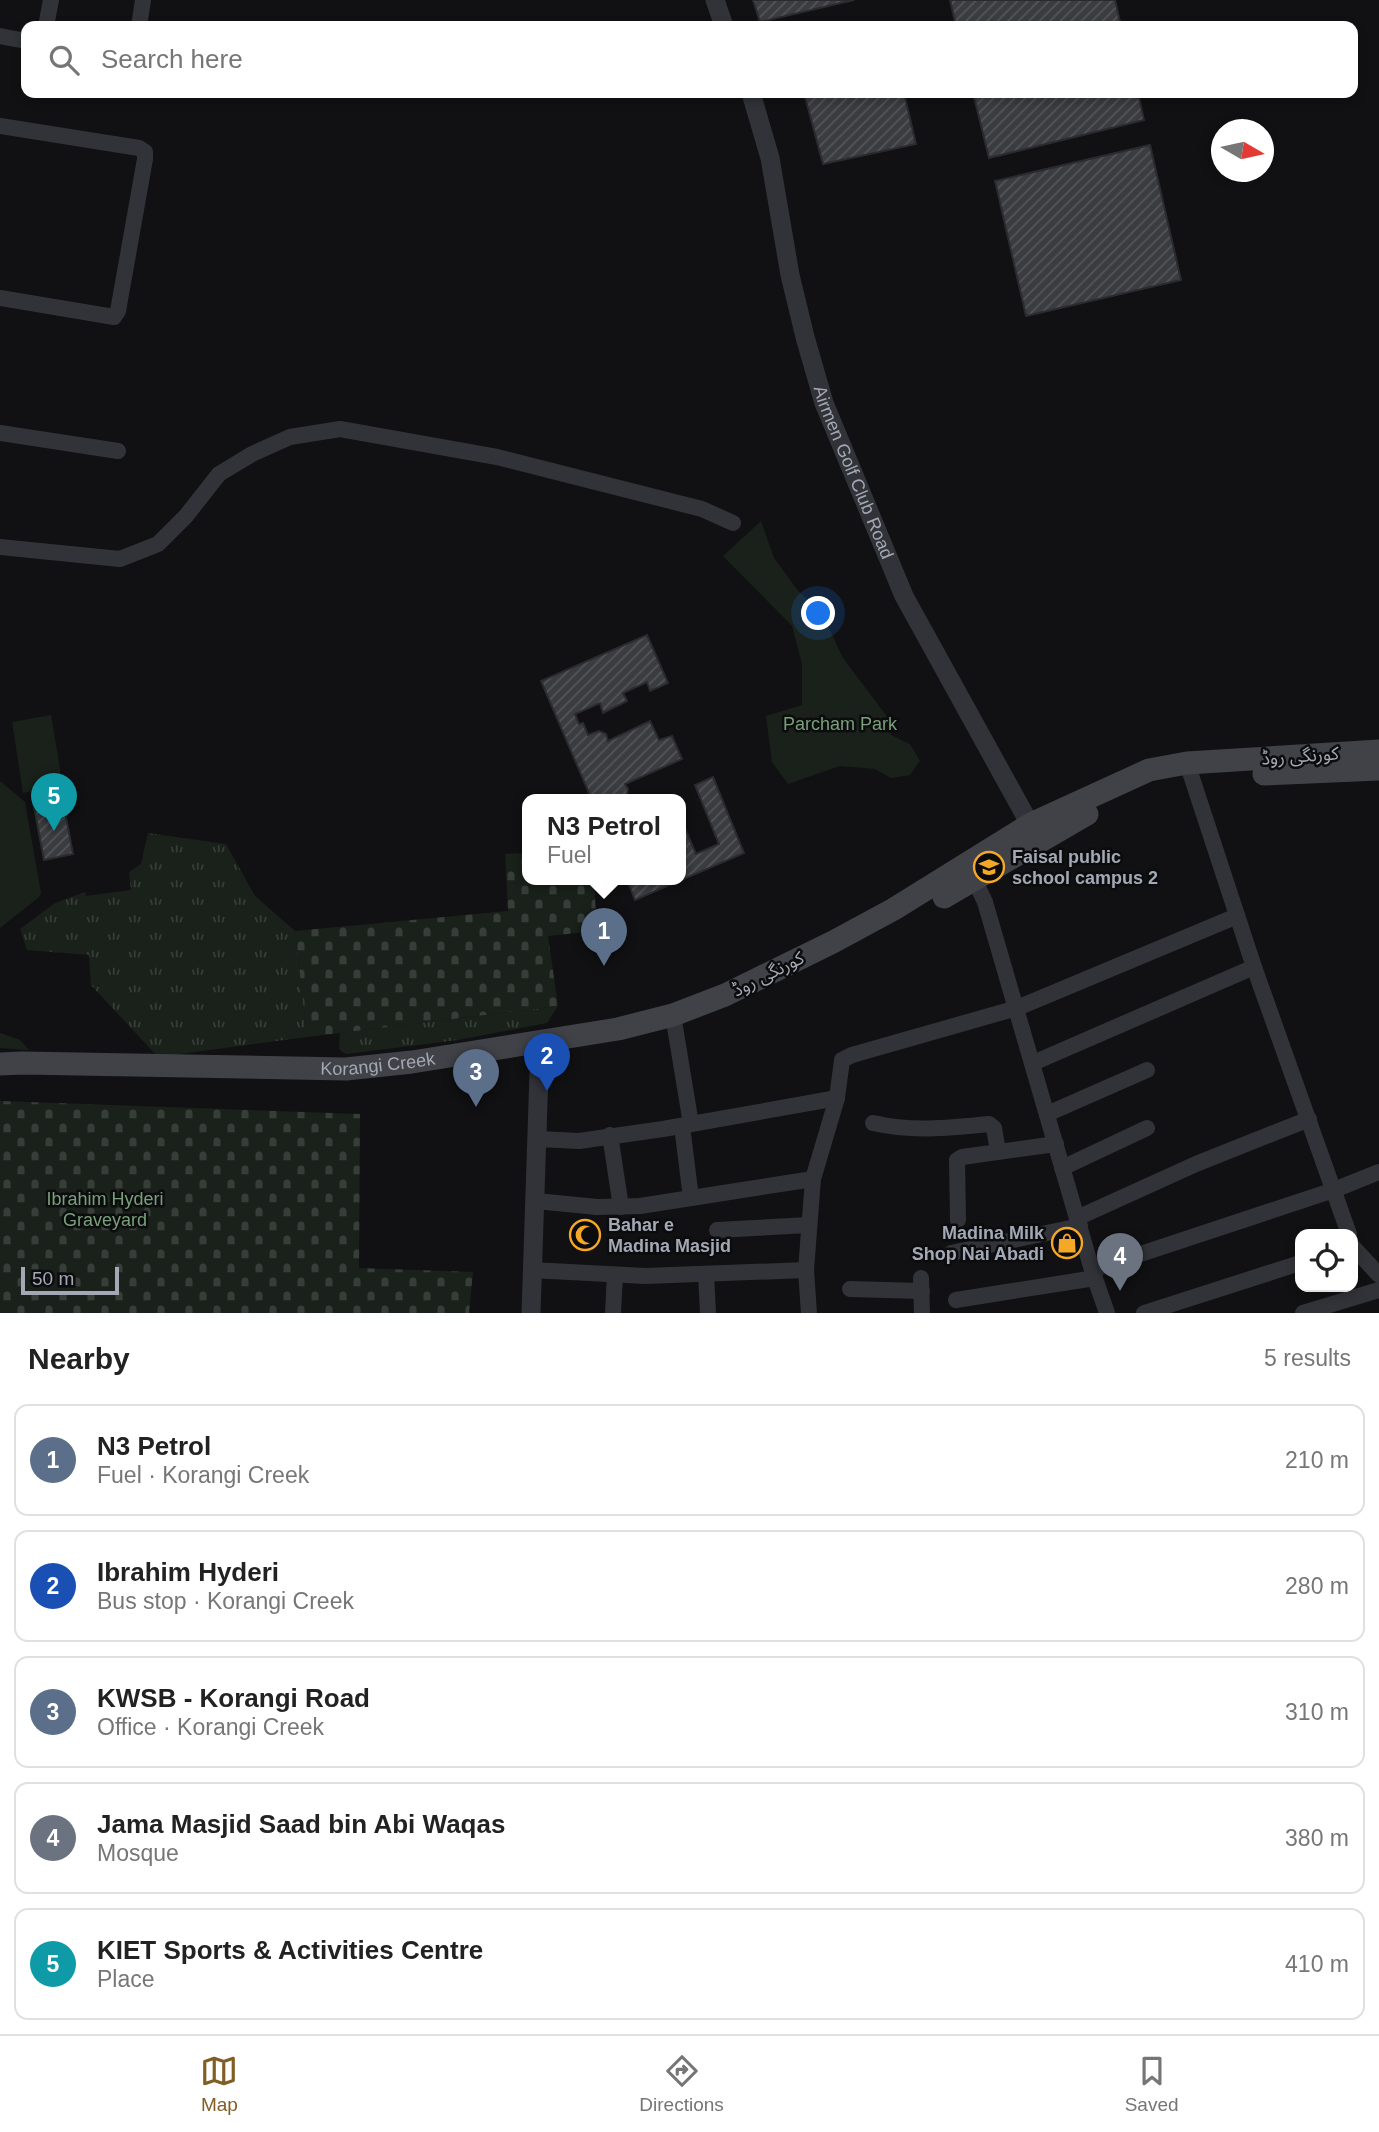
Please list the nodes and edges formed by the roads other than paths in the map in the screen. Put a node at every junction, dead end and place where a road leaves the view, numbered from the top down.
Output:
1 (51, 0) edge
2 (143, 0) edge
3 (715, 0) edge
4 (725, 0) edge
5 (47, 21) edge
6 (140, 21) edge
7 (722, 21) edge
8 (731, 21) edge
9 (0, 36) edge
10 (21, 40) edge
11 (752, 98) edge
12 (764, 98) edge
13 (0, 125) edge
14 (0, 298) edge
15 (0, 433) edge
16 (118, 451) dead end
17 (733, 523) dead end
18 (0, 547) edge
19 (1379, 751) edge
20 (1379, 769) edge
21 (1189, 770) junction
22 (1038, 831) junction
23 (974, 879) junction
24 (1237, 916) junction
25 (1254, 967) junction
26 (725, 995) junction
27 (1017, 1008) junction
28 (673, 1015) junction
29 (540, 1043) junction
30 (8, 1062) edge
31 (1033, 1063) junction
32 (1147, 1070) dead end
33 (837, 1098) junction
34 (1047, 1114) junction
35 (1309, 1119) junction
36 (873, 1123) dead end
37 (687, 1125) junction
38 (1147, 1128) dead end
39 (610, 1135) junction
40 (538, 1139) junction
41 (1056, 1144) junction
42 (998, 1151) junction
43 (1062, 1168) junction
44 (1379, 1172) edge
45 (813, 1179) junction
46 (1334, 1190) junction
47 (691, 1198) junction
48 (536, 1201) junction
49 (621, 1207) junction
50 (958, 1220) dead end
51 (1078, 1222) junction
52 (809, 1226) junction
53 (1347, 1229) edge
54 (718, 1230) dead end
55 (951, 1252) dead end
56 (1358, 1252) edge
57 (1295, 1265) edge
58 (532, 1270) junction
59 (806, 1270) junction
60 (706, 1274) junction
61 (1094, 1274) junction
62 (615, 1275) junction
63 (1379, 1275) edge
64 (850, 1289) dead end
65 (1379, 1290) edge
66 (956, 1300) dead end
67 (531, 1313) edge
68 (613, 1313) edge
69 (708, 1313) edge
70 (809, 1313) edge
71 (922, 1313) edge
72 (1107, 1313) edge
73 (1144, 1313) edge
74 (1303, 1313) edge

1 - 5 street
2 - 6 street
3 - 7 street
4 - 8 street
9 - 10 street
11 - 22 street, Airmen Golf Club Road
12 - 22 street, Airmen Golf Club Road
13 - 14 street
15 - 16 street
17 - 18 street
19 - 21 main road, کورنگی روڈ
20 - 21 main road, کورنگی روڈ
21 - 22 main road, کورنگی روڈ
21 - 24 street
22 - 23 main road, کورنگی روڈ
22 - 26 main road, کورنگی روڈ
23 - 26 main road, کورنگی روڈ
23 - 27 street
24 - 25 street
24 - 27 street
25 - 31 street
25 - 35 street
26 - 28 main road, Korangi Creek
27 - 31 street
27 - 33 street
28 - 29 main road, Korangi Creek
28 - 37 street
29 - 30 main road, Korangi Creek
29 - 40 street
31 - 34 street
32 - 34 street
33 - 37 street
33 - 45 street
34 - 41 street
35 - 46 street
35 - 51 street
36 - 42 street
37 - 39 street
37 - 47 street
38 - 43 street
39 - 40 street
39 - 49 street
40 - 48 street
41 - 42 street
41 - 43 street
42 - 50 street
43 - 51 street
44 - 46 street
45 - 47 street
45 - 52 street
46 - 53 street
46 - 61 street
47 - 49 street
48 - 49 street
48 - 58 street
51 - 55 street
51 - 61 street
52 - 54 street
52 - 59 street
56 - 63 street
57 - 73 street
58 - 62 street
58 - 67 street
59 - 60 street
59 - 70 street
60 - 62 street
60 - 69 street
61 - 66 street
61 - 72 street
62 - 68 street
64 - 71 street
65 - 74 street

